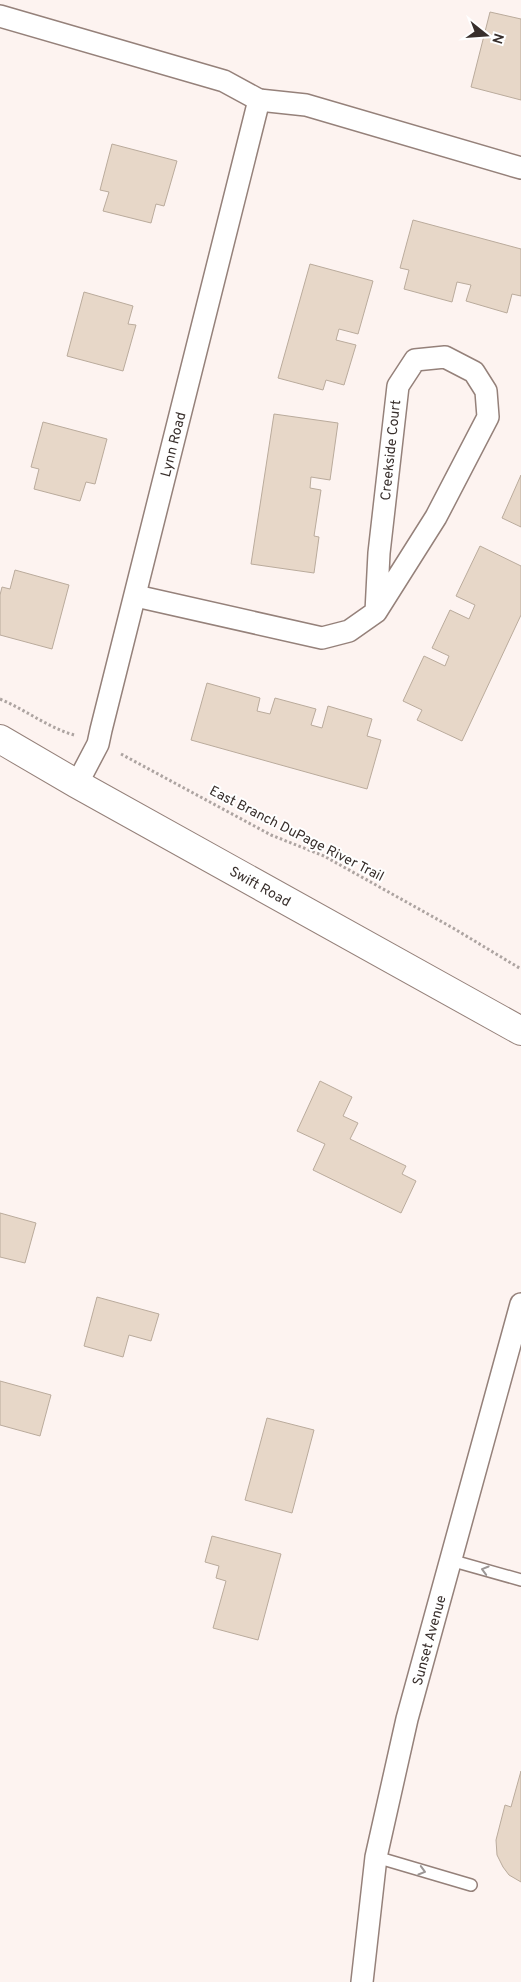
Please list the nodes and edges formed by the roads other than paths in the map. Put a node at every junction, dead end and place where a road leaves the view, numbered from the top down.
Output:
1 (0, 16) edge
2 (259, 100) junction
3 (521, 168) edge
4 (136, 596) junction
5 (376, 612) junction
6 (0, 739) edge
7 (77, 784) junction
8 (521, 1031) edge
9 (521, 1304) edge
10 (450, 1560) junction
11 (521, 1580) edge
12 (376, 1857) junction
13 (471, 1885) dead end
14 (362, 1982) edge

1 - 2 street
2 - 3 street
2 - 4 street, Lynn Road
4 - 5 street, Creekside Court
4 - 7 street, Lynn Road
5 - 5 street, Creekside Court
6 - 7 street, Swift Road
7 - 8 street, Swift Road
9 - 10 street, Sunset Avenue
11 -> 10 lane
10 - 12 street, Sunset Avenue
12 -> 13 lane
12 - 14 street, Sunset Avenue

